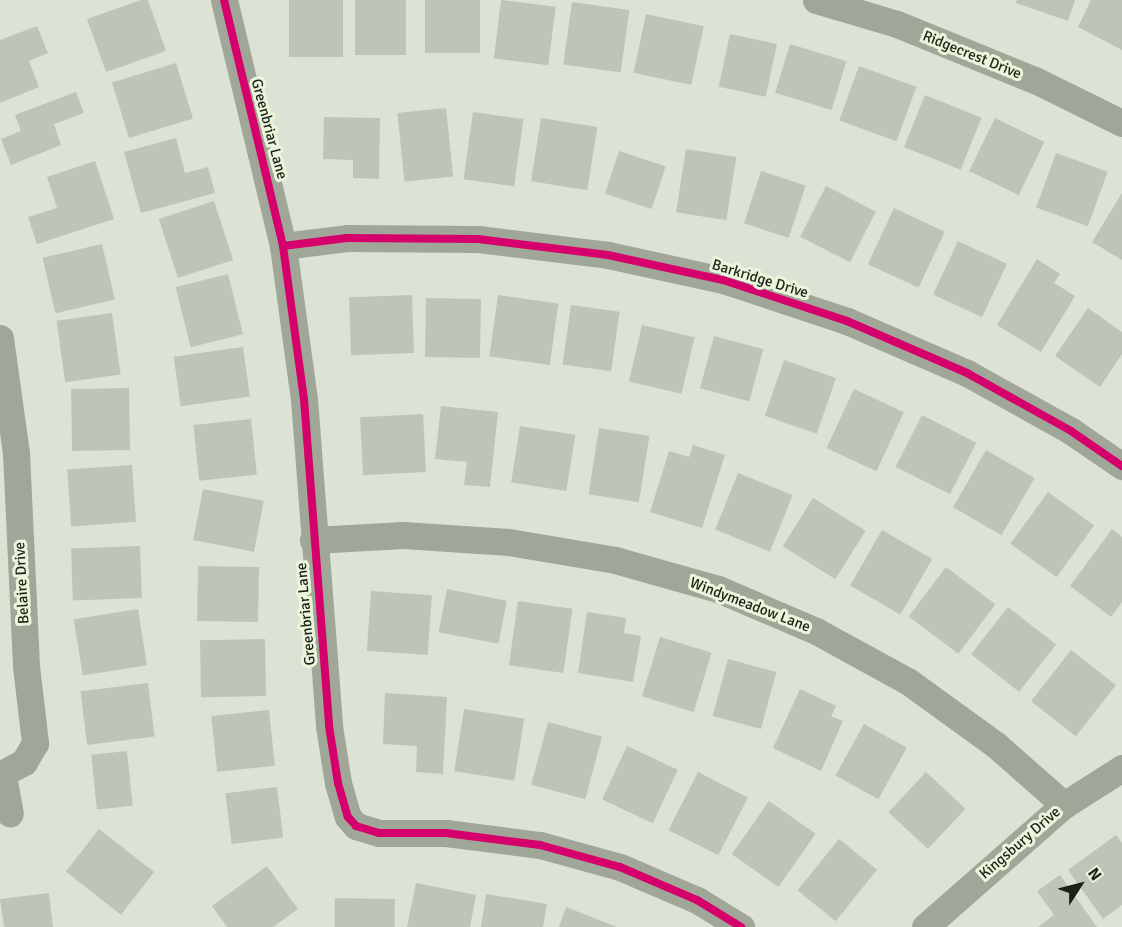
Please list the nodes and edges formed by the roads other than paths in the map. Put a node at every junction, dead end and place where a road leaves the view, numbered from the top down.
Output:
1 (224, 0) edge
2 (816, 0) edge
3 (1122, 123) edge
4 (283, 246) junction
5 (0, 338) edge
6 (1122, 466) edge
7 (313, 540) junction
8 (1122, 768) edge
9 (1, 775) edge
10 (1064, 805) junction
11 (10, 813) dead end
12 (741, 927) edge
13 (925, 927) edge

1 - 4 street, Greenbriar Lane
2 - 3 street, Ridgecrest Drive
4 - 6 street, Barkridge Drive
4 - 7 street, Greenbriar Lane
5 - 9 street, Belaire Drive
7 - 10 street, Windymeadow Lane
7 - 12 street, Greenbriar Lane
8 - 10 street, Kingsbury Drive
9 - 11 street, Belaire Drive
10 - 13 street, Kingsbury Drive

